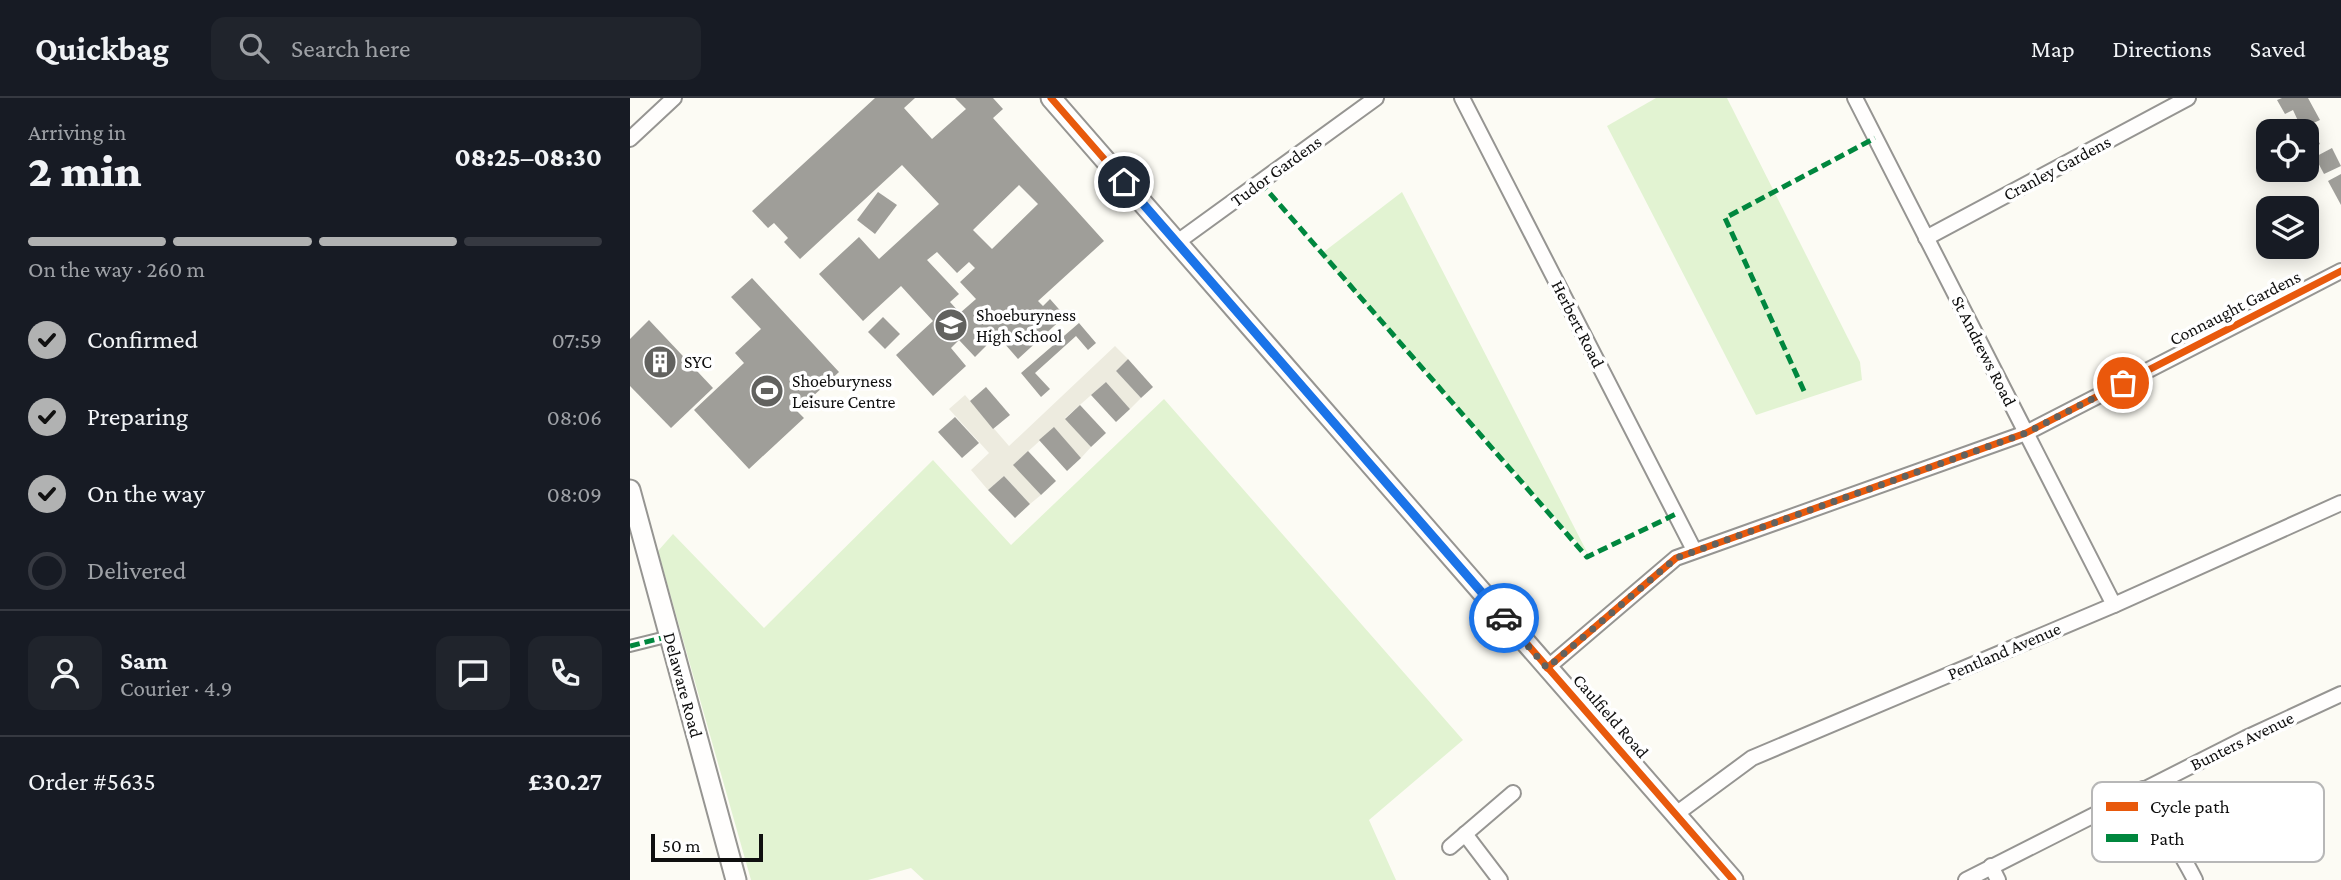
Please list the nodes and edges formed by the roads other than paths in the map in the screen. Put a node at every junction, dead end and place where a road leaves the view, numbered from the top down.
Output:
1 (674, 98) edge
2 (1051, 98) edge
3 (1376, 98) edge
4 (1462, 98) edge
5 (1855, 98) edge
6 (2188, 98) edge
7 (630, 139) edge
8 (1926, 238) junction
9 (1176, 243) junction
10 (2341, 271) edge
11 (2026, 433) junction
12 (630, 489) edge
13 (2341, 503) edge
14 (1694, 550) junction
15 (2114, 605) junction
16 (670, 636) junction
17 (630, 646) edge
18 (1547, 668) junction
19 (2341, 694) edge
20 (2158, 782) edge
21 (1513, 793) dead end
22 (1676, 814) junction
23 (2092, 815) edge
24 (1465, 834) junction
25 (1450, 847) dead end
26 (2186, 862) edge
27 (1991, 866) junction
28 (736, 880) edge
29 (1500, 880) edge
30 (1733, 880) edge
31 (1966, 880) edge
32 (1998, 880) edge
33 (2195, 880) edge

1 - 7 street
2 - 9 street, Caulfield Road
3 - 9 street, Tudor Gardens
4 - 14 street, Herbert Road
5 - 8 street, St Andrews Road
6 - 8 street, Cranley Gardens
8 - 11 street, St Andrews Road
9 - 18 street, Caulfield Road
10 - 11 street, Connaught Gardens
11 - 14 street, Connaught Gardens
11 - 15 street, St Andrews Road
12 - 16 street, Delaware Road
13 - 15 street, Pentland Avenue
14 - 18 street, Connaught Gardens
15 - 22 street, Pentland Avenue
16 - 17 street
16 - 28 street, Delaware Road
18 - 22 street, Caulfield Road
19 - 20 street, Bunters Avenue
21 - 24 street
22 - 30 street, Caulfield Road
23 - 27 street, Bunters Avenue
24 - 25 street
24 - 29 street
26 - 33 street
27 - 31 street, Bunters Avenue
27 - 32 street

